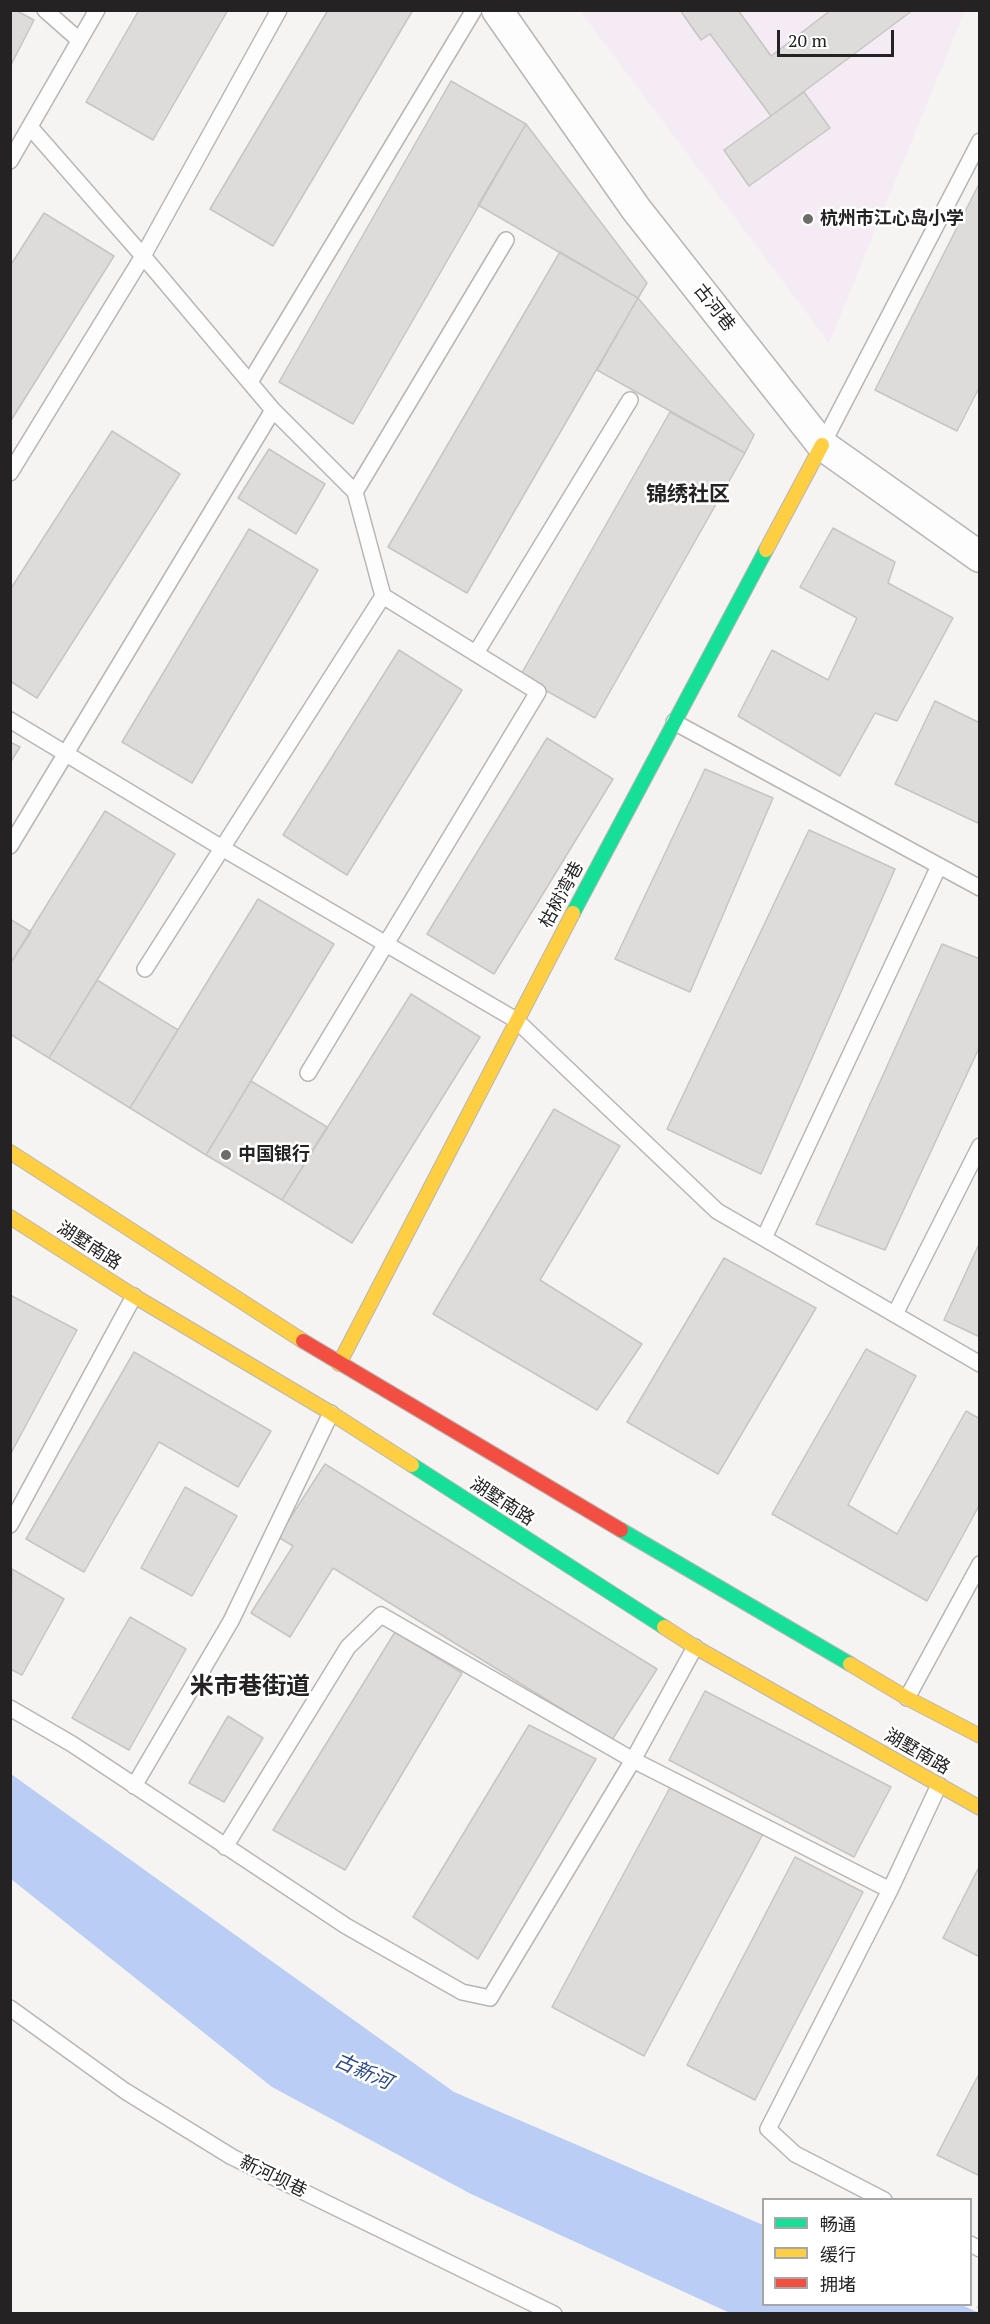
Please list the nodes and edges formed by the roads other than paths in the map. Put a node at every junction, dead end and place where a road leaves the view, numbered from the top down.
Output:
1 (45, 10) edge
2 (97, 10) edge
3 (279, 10) edge
4 (474, 10) edge
5 (497, 10) edge
6 (79, 40) junction
7 (30, 126) junction
8 (980, 141) edge
9 (10, 161) edge
10 (506, 240) dead end
11 (143, 255) junction
12 (250, 382) junction
13 (630, 400) dead end
14 (273, 410) junction
15 (822, 445) junction
16 (10, 473) edge
17 (355, 492) junction
18 (980, 557) edge
19 (383, 596) junction
20 (476, 653) junction
21 (10, 720) edge
22 (674, 722) junction
23 (67, 755) junction
24 (10, 846) edge
25 (222, 848) junction
26 (939, 866) junction
27 (980, 888) edge
28 (386, 944) junction
29 (145, 969) dead end
30 (516, 1020) junction
31 (308, 1073) dead end
32 (980, 1146) edge
33 (10, 1152) edge
34 (10, 1217) edge
35 (764, 1238) junction
36 (134, 1296) junction
37 (895, 1314) junction
38 (339, 1364) junction
39 (980, 1364) edge
40 (330, 1413) junction
41 (10, 1525) edge
42 (980, 1564) edge
43 (695, 1647) junction
44 (907, 1698) junction
45 (10, 1708) edge
46 (980, 1736) edge
47 (633, 1760) junction
48 (939, 1785) junction
49 (134, 1786) junction
50 (980, 1808) edge
51 (225, 1847) junction
52 (891, 1890) junction
53 (10, 2008) edge
54 (882, 2198) edge
55 (554, 2313) edge

1 - 6 lane
2 - 6 lane
3 - 11 lane
4 - 12 lane
5 - 15 street, 古河巷
6 - 7 lane
7 - 9 lane
7 - 11 lane
8 - 15 lane
10 - 17 lane
11 - 12 lane
11 - 16 lane
12 - 14 lane
13 - 20 lane
14 - 17 lane
14 - 23 lane
15 - 18 street, 古河巷
15 - 22 main road, 枯树湾巷
17 - 19 lane
19 - 20 lane
19 - 25 lane
20 - 28 lane
21 - 23 lane
22 - 26 lane
22 - 30 main road, 枯树湾巷
23 - 24 lane
23 - 25 lane
25 - 28 lane
25 - 29 lane
26 - 27 lane
26 - 35 lane
28 - 30 lane
28 - 31 lane
30 - 35 lane
30 - 38 main road, 枯树湾巷
32 - 37 lane
33 - 38 main road, 湖墅南路
34 - 36 main road, 湖墅南路
35 - 37 lane
36 - 40 main road, 湖墅南路
36 - 41 lane
37 - 39 lane
38 - 44 main road, 湖墅南路
40 - 43 main road, 湖墅南路
40 - 49 lane
42 - 44 lane
43 - 47 lane
43 - 48 main road, 湖墅南路
44 - 46 main road, 湖墅南路
45 - 49 lane
47 - 51 lane
47 - 51 lane
47 - 52 lane
48 - 50 main road, 湖墅南路
48 - 52 lane
49 - 51 lane
52 - 54 lane
53 - 55 lane, 新河坝巷

